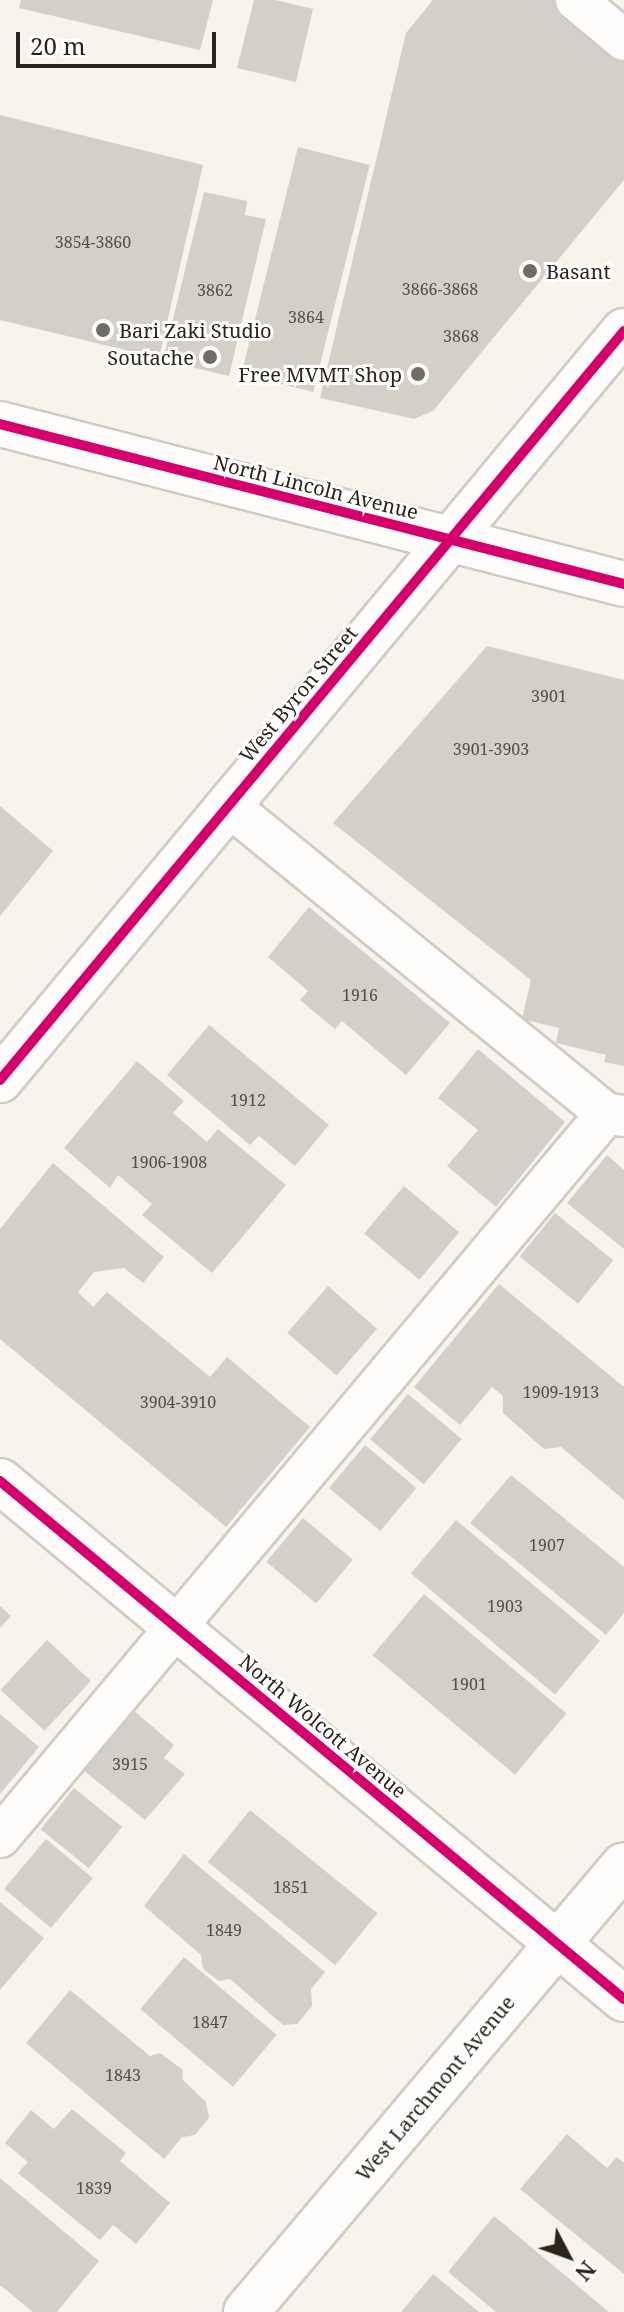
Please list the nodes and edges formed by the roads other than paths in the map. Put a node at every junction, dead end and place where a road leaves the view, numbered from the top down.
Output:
1 (576, 0) edge
2 (624, 40) edge
3 (624, 331) edge
4 (0, 424) edge
5 (450, 540) junction
6 (624, 584) edge
7 (229, 806) junction
8 (2, 1073) edge
9 (615, 1115) edge
10 (0, 1481) edge
11 (175, 1626) junction
12 (0, 1837) edge
13 (624, 1865) edge
14 (557, 1943) junction
15 (624, 1999) edge
16 (246, 2312) edge

1 - 2 lane
3 - 5 street, West Byron Street
4 - 5 street, North Lincoln Avenue
5 - 6 street, North Lincoln Avenue
5 - 7 street, West Byron Street
7 - 8 street, West Byron Street
7 - 9 lane
9 - 11 lane
10 - 11 street, North Wolcott Avenue
11 - 12 lane
11 - 14 street, North Wolcott Avenue
13 - 14 street, West Larchmont Avenue
14 - 15 street, North Wolcott Avenue
14 - 16 street, West Larchmont Avenue

